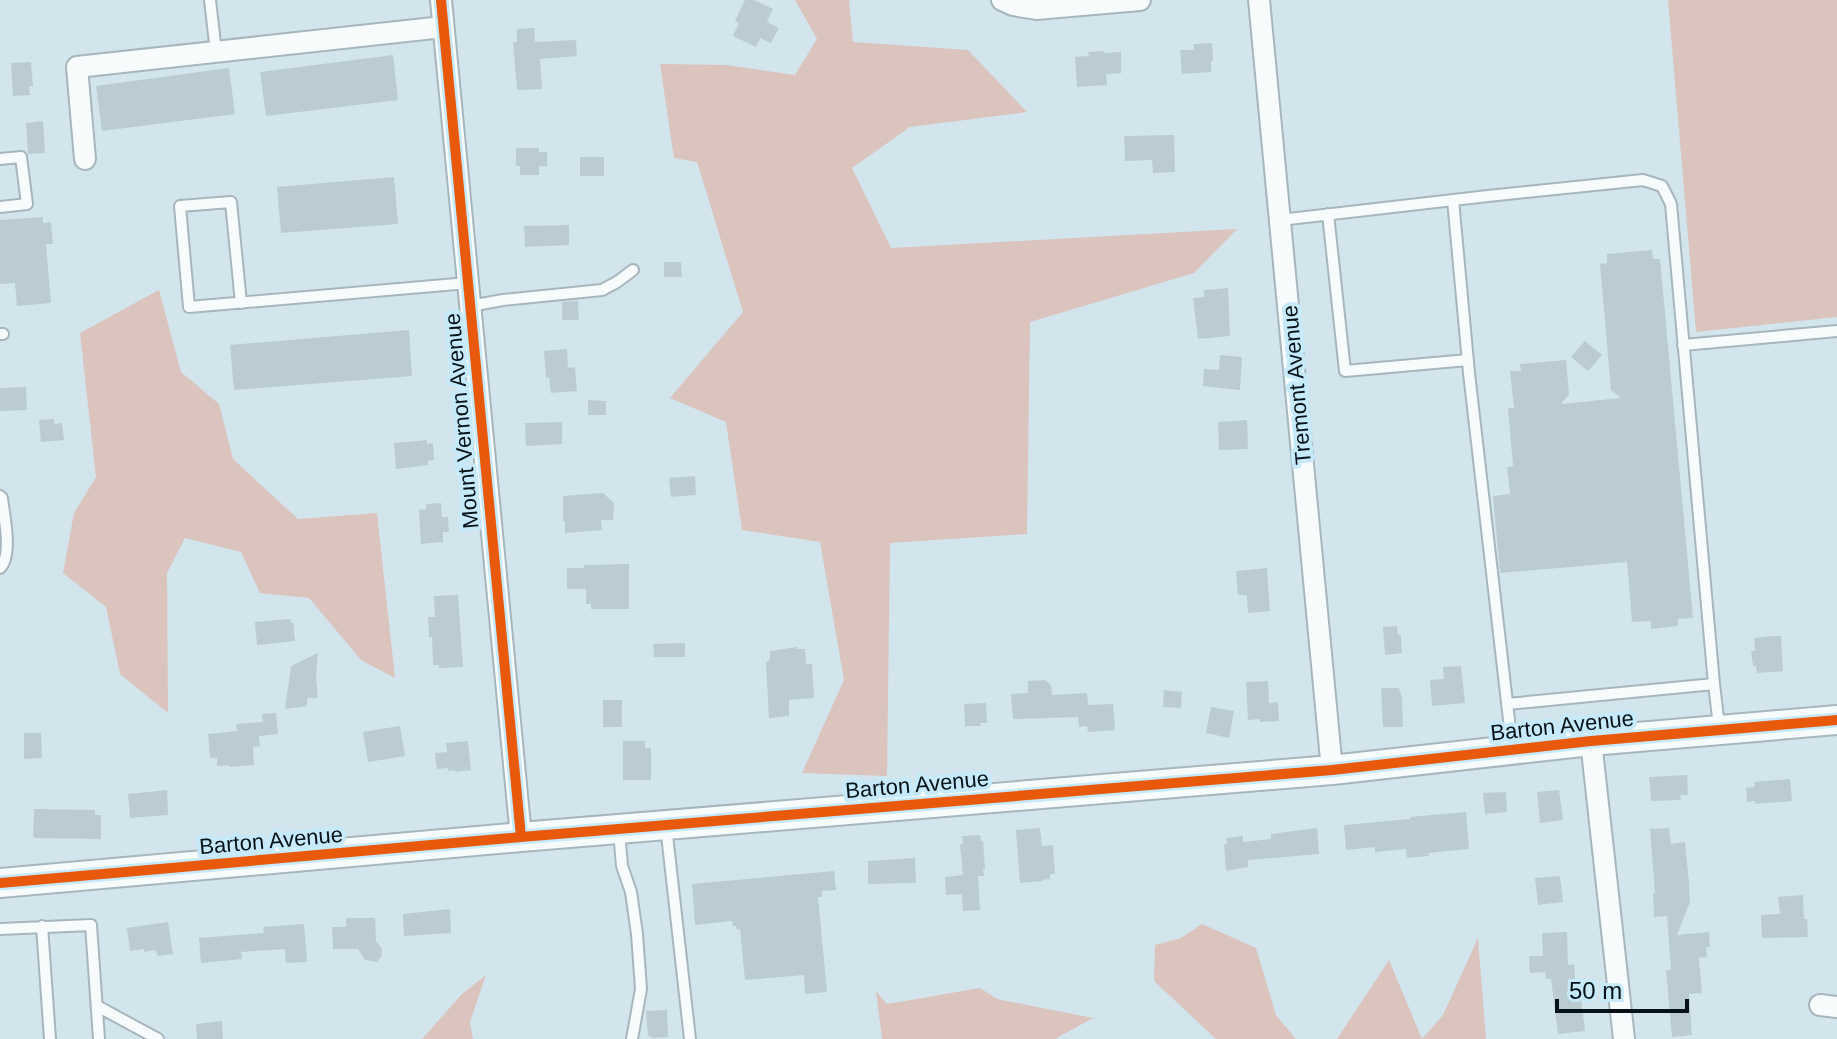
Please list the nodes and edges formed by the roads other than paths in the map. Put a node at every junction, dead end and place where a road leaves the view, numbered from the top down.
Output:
1 (210, 0) edge
2 (441, 0) edge
3 (1002, 0) edge
4 (1140, 0) edge
5 (1259, 0) edge
6 (443, 27) junction
7 (216, 52) junction
8 (0, 159) edge
9 (85, 159) dead end
10 (1453, 200) junction
11 (0, 207) edge
12 (1328, 214) junction
13 (1280, 220) junction
14 (633, 270) dead end
15 (468, 283) junction
16 (241, 303) junction
17 (470, 306) junction
18 (1837, 331) edge
19 (1683, 345) junction
20 (1468, 360) junction
21 (0, 496) edge
22 (0, 568) edge
23 (1714, 684) junction
24 (1507, 704) junction
25 (1837, 720) edge
26 (1719, 730) junction
27 (1591, 741) junction
28 (1513, 750) junction
29 (1332, 770) junction
30 (666, 825) junction
31 (618, 829) junction
32 (521, 837) junction
33 (0, 883) edge
34 (42, 926) junction
35 (0, 929) edge
36 (97, 1006) junction
37 (50, 1039) edge
38 (99, 1039) edge
39 (158, 1039) edge
40 (632, 1039) edge
41 (690, 1039) edge
42 (1624, 1039) edge

1 - 7 lane
2 - 6 street, Mount Vernon Avenue
3 - 4 street
5 - 13 street, Tremont Avenue
6 - 7 street
6 - 15 street, Mount Vernon Avenue
7 - 9 street
8 - 11 lane
10 - 12 lane
10 - 19 lane
10 - 20 lane
12 - 13 lane
12 - 20 lane
13 - 29 street, Tremont Avenue
14 - 17 lane
15 - 16 lane
15 - 17 street, Mount Vernon Avenue
16 - 16 lane
17 - 32 street, Mount Vernon Avenue
18 - 19 lane
19 - 23 lane
20 - 24 lane
21 - 22 lane
23 - 24 lane
23 - 26 lane
24 - 28 lane
25 - 26 street, Barton Avenue
26 - 27 street, Barton Avenue
27 - 28 street, Barton Avenue
27 - 42 street
28 - 29 street, Barton Avenue
29 - 30 street, Barton Avenue
30 - 31 street, Barton Avenue
30 - 41 lane
31 - 32 street, Barton Avenue
31 - 40 lane
32 - 33 street, Barton Avenue
34 - 35 lane
34 - 36 lane
34 - 37 lane
36 - 38 lane
36 - 39 lane

